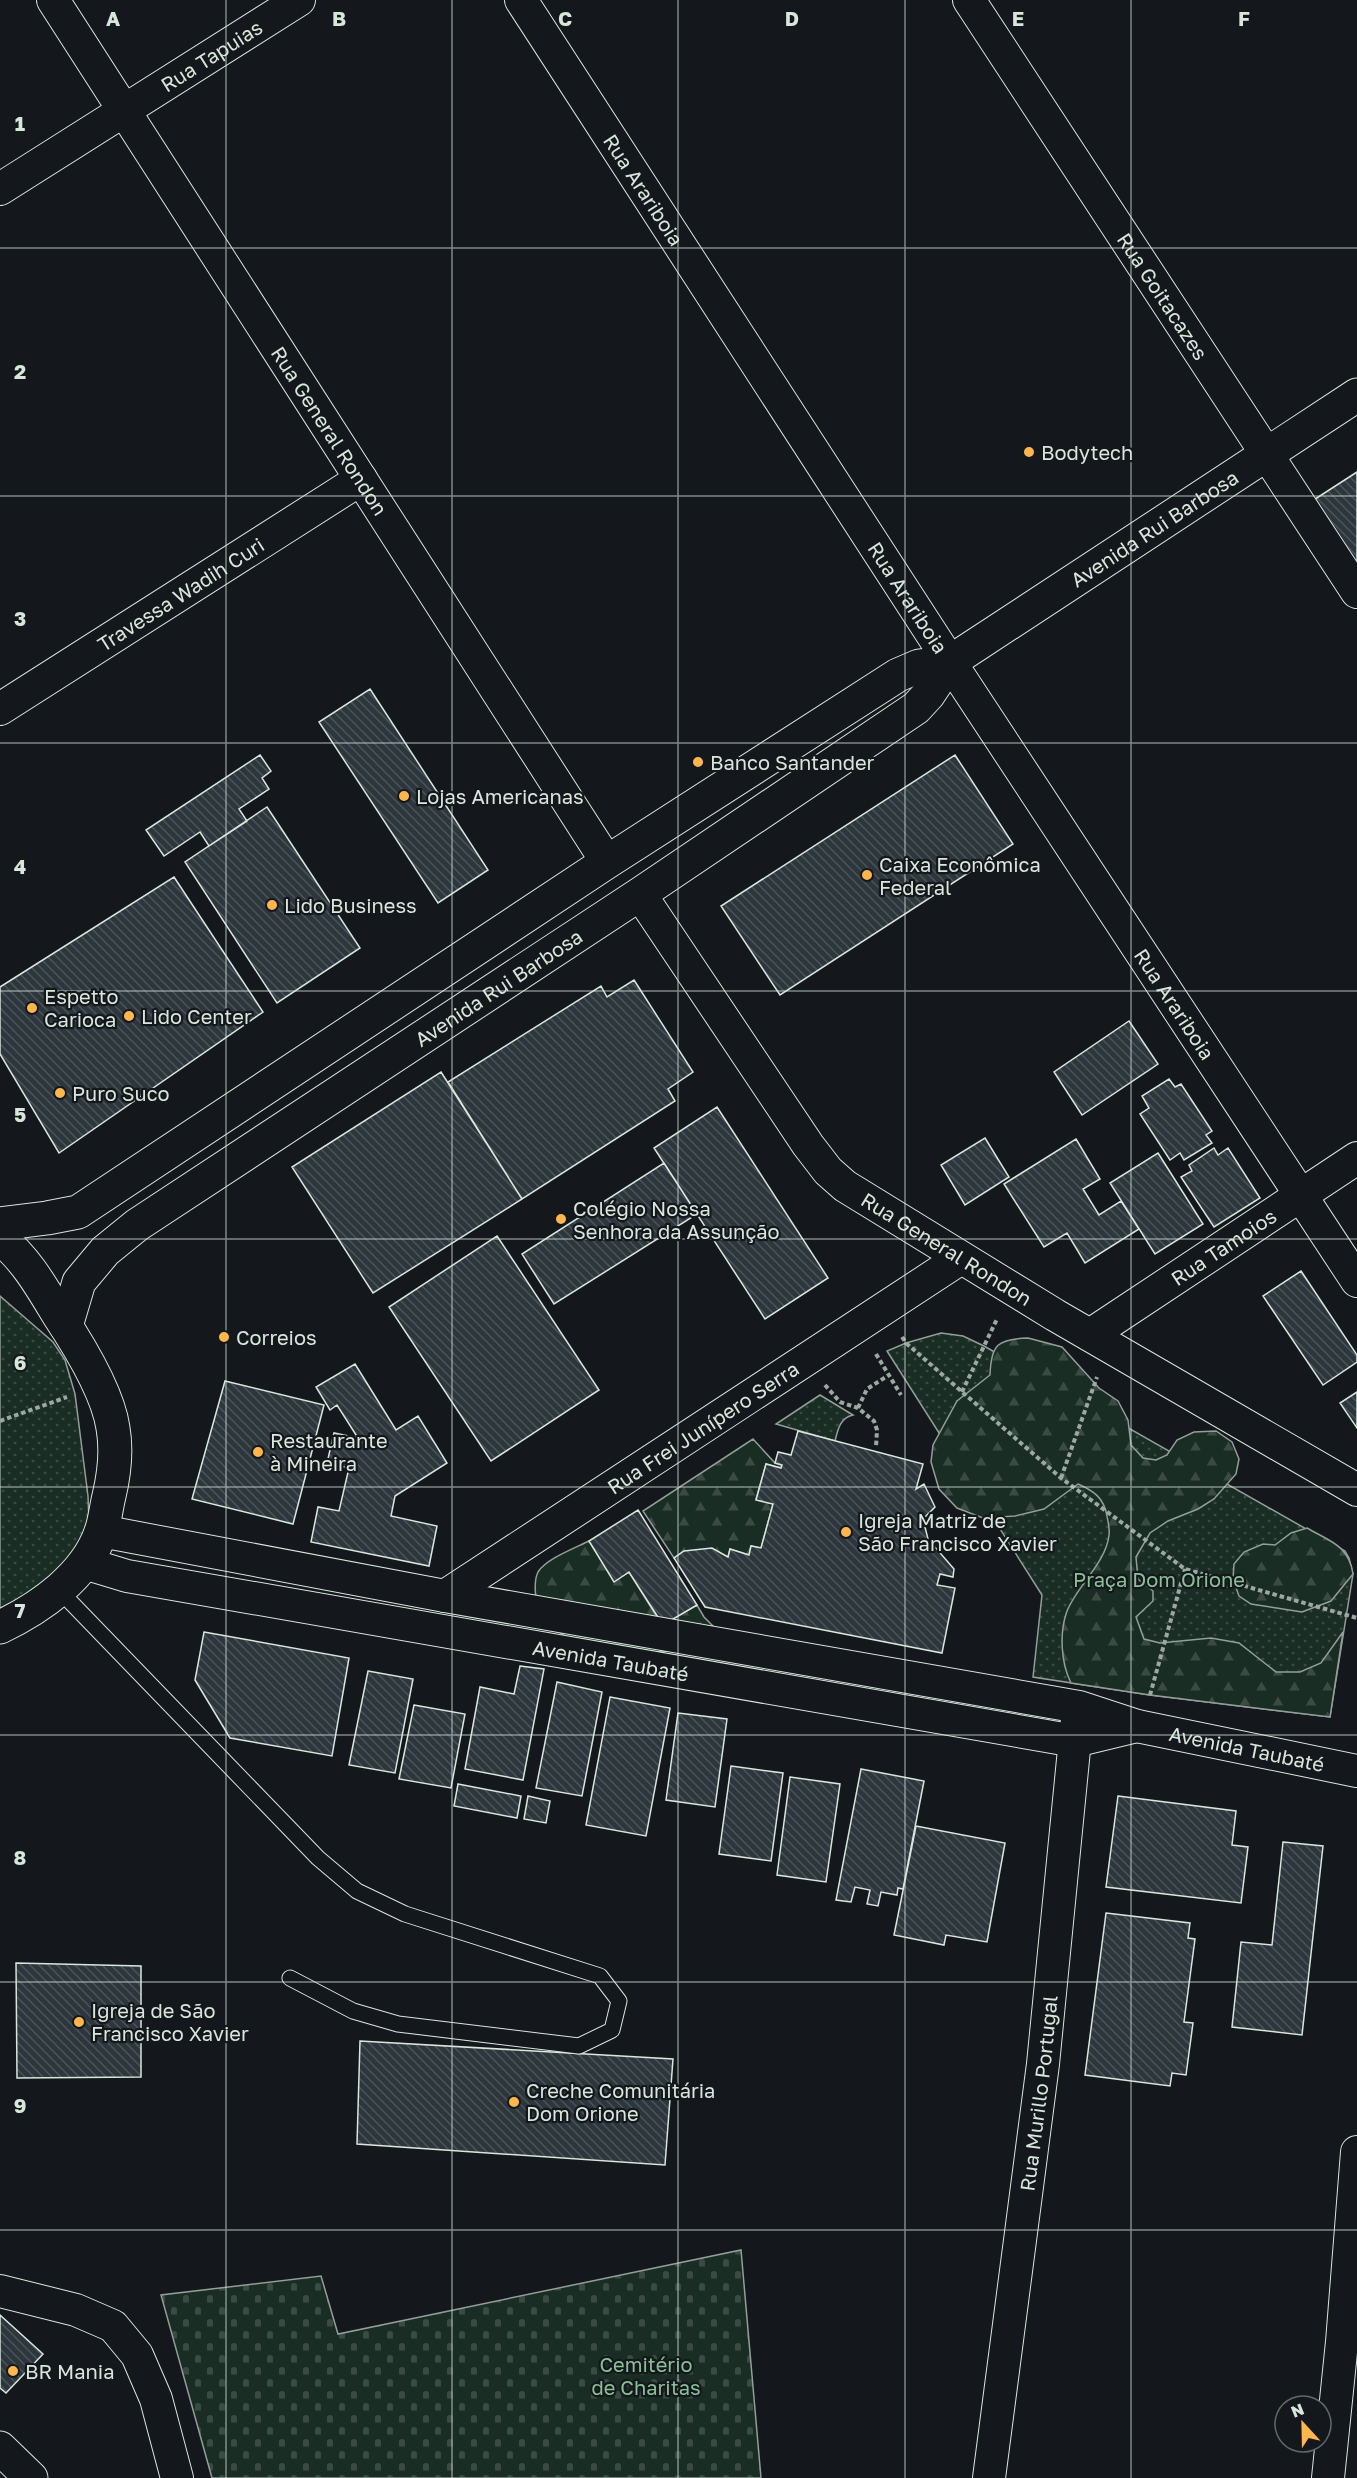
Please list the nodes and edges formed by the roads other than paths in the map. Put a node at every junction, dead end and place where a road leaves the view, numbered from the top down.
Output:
1 (53, 0) edge
2 (299, 0) edge
3 (522, 0) edge
4 (969, 0) edge
5 (124, 110) junction
6 (0, 189) edge
7 (1357, 395) edge
8 (1266, 454) junction
9 (361, 479) junction
10 (1357, 592) edge
11 (950, 662) junction
12 (0, 709) edge
13 (607, 862) junction
14 (640, 894) junction
15 (1357, 1158) edge
16 (1300, 1194) junction
17 (0, 1224) edge
18 (0, 1238) edge
19 (961, 1258) junction
20 (1357, 1281) edge
21 (66, 1326) junction
22 (1100, 1340) junction
23 (1357, 1490) edge
24 (101, 1531) junction
25 (84, 1563) junction
26 (59, 1590) junction
27 (445, 1596) junction
28 (0, 1627) edge
29 (1079, 1707) junction
30 (1137, 1726) junction
31 (1075, 1741) junction
32 (1357, 1771) edge
33 (290, 1978) dead end
34 (1357, 2152) edge
35 (0, 2291) edge
36 (0, 2448) edge
37 (31, 2478) edge
38 (177, 2478) edge
39 (989, 2478) edge
40 (1328, 2478) edge

1 - 5 street, Rua General Rondon
2 - 5 street, Rua Tapuias
3 - 11 street, Rua Arariboia
4 - 8 street, Rua Goitacazes
5 - 6 street, Rua Tapuias
5 - 9 street, Rua General Rondon
7 - 8 main road, Avenida Rui Barbosa
8 - 10 street, Rua Goitacazes
8 - 11 main road, Avenida Rui Barbosa
9 - 12 street, Travessa Wadih Curi
9 - 13 street, Rua General Rondon
11 - 13 main road, Avenida Rui Barbosa
11 - 14 main road, Avenida Rui Barbosa
11 - 16 street, Rua Arariboia
13 - 17 main road, Avenida Rui Barbosa
14 - 19 street, Rua General Rondon
14 - 21 main road, Avenida Rui Barbosa
15 - 16 street, Rua Tamoios
16 - 20 street, Rua Arariboia
16 - 22 street, Rua Tamoios
18 - 21 main road
19 - 22 street, Rua General Rondon
19 - 27 street, Rua Frei Junípero Serra
21 - 24 main road
22 - 23 street, Rua General Rondon
24 - 25 main road
24 - 27 street, Avenida Taubaté
25 - 26 main road
25 - 31 street, Avenida Taubaté
26 - 28 main road
26 - 33 lane
27 - 29 street, Avenida Taubaté
29 - 30 street, Avenida Taubaté
29 - 31 street, Rua Murillo Portugal
30 - 31 street, Avenida Taubaté
30 - 32 street, Avenida Taubaté
31 - 39 street, Rua Murillo Portugal
34 - 40 street
35 - 38 street
36 - 37 main road

